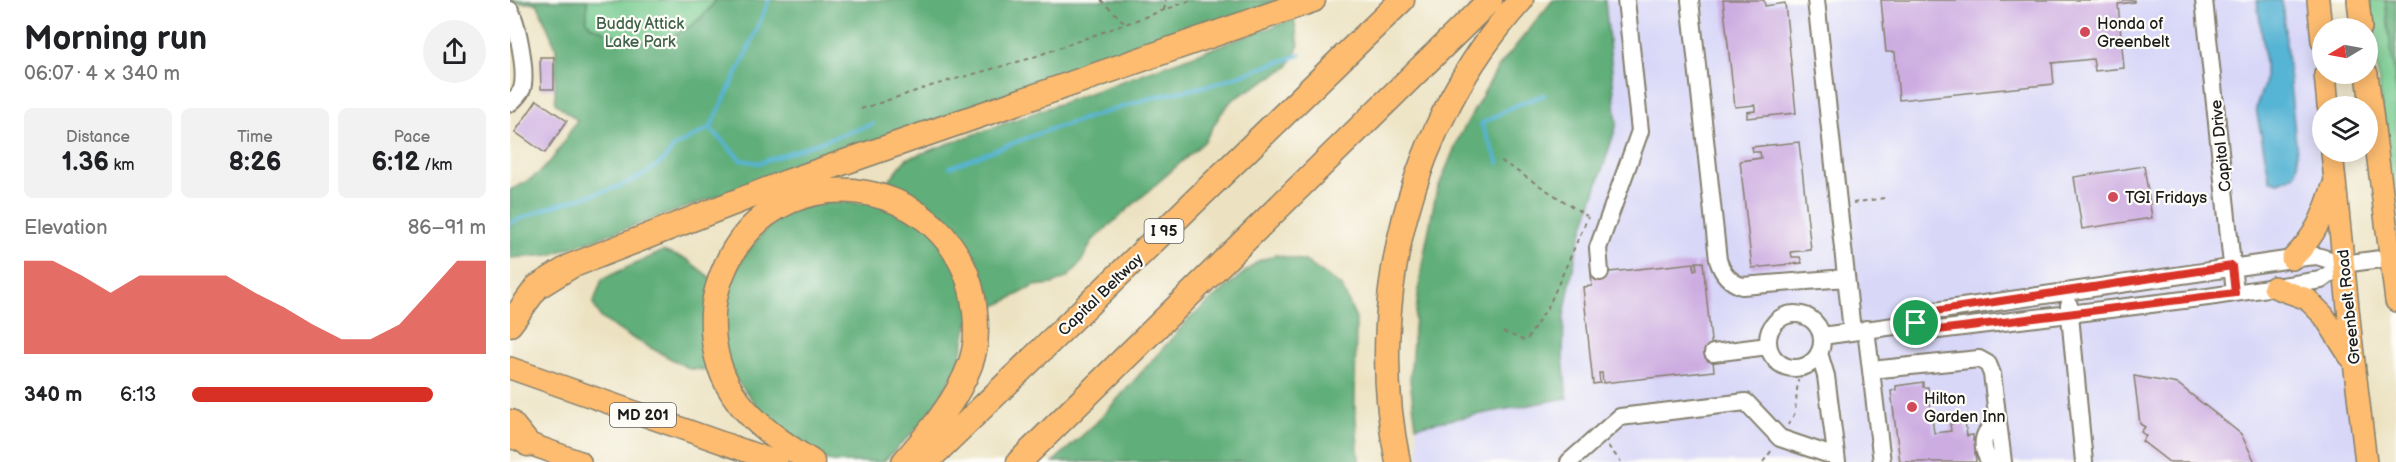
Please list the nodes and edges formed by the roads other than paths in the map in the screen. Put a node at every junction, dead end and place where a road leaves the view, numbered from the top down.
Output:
1 (1313, 0) edge
2 (1402, 0) edge
3 (1490, 0) edge
4 (1521, 0) edge
5 (1626, 0) edge
6 (1690, 0) edge
7 (1816, 0) edge
8 (2204, 0) edge
9 (2318, 0) edge
10 (2358, 0) edge
11 (510, 10) edge
12 (2320, 18) edge
13 (2360, 18) edge
14 (2368, 84) edge
15 (510, 103) edge
16 (2333, 162) edge
17 (2335, 179) junction
18 (2393, 257) edge
19 (2292, 259) junction
20 (2343, 264) junction
21 (2232, 266) junction
22 (1600, 272) dead end
23 (1846, 278) junction
24 (2274, 287) junction
25 (2067, 292) junction
26 (2235, 293) junction
27 (2396, 301) edge
28 (2070, 314) junction
29 (1916, 323) junction
30 (510, 324) edge
31 (1859, 330) junction
32 (1822, 336) junction
33 (1768, 346) junction
34 (1713, 353) dead end
35 (1819, 353) junction
36 (2354, 363) junction
37 (510, 368) edge
38 (1871, 370) junction
39 (510, 422) edge
40 (1998, 424) junction
41 (519, 440) edge
42 (1836, 458) edge
43 (580, 462) edge
44 (777, 462) edge
45 (812, 462) edge
46 (904, 462) edge
47 (926, 462) edge
48 (1019, 462) edge
49 (1398, 462) edge
50 (1569, 462) edge
51 (1882, 462) edge
52 (1990, 462) edge
53 (2003, 462) edge
54 (2084, 462) edge
55 (2366, 462) edge

1 - 30 highway
2 - 47 highway, Capital Beltway / I 95
3 - 48 highway
4 - 49 highway
5 - 22 street
6 - 23 street
7 - 23 street
8 - 21 street, Capitol Drive
9 - 12 main road
10 - 13 main road
11 - 15 street
14 - 18 main road
16 - 17 main road, Greenbelt Road
17 - 19 main road
17 - 20 main road, Greenbelt Road
18 - 20 street
18 - 27 main road
19 - 20 street
19 - 21 street
20 - 24 street
20 - 36 main road, Greenbelt Road
21 - 25 street
21 - 26 street, Capitol Drive
23 - 31 street
24 - 26 street
24 - 36 main road
25 - 28 street
25 - 29 street
26 - 28 street
28 - 29 street
28 - 54 street
29 - 31 street
31 - 32 street
31 - 38 street
32 - 33 street
32 - 35 street
33 - 34 street
33 - 35 street
35 - 42 street
36 - 55 main road, Greenbelt Road
37 - 44 main road, MD 201
38 - 40 street
38 - 51 street
39 - 41 highway
40 - 52 street
40 - 53 street
41 - 43 main road
42 - 50 street
45 - 46 highway

